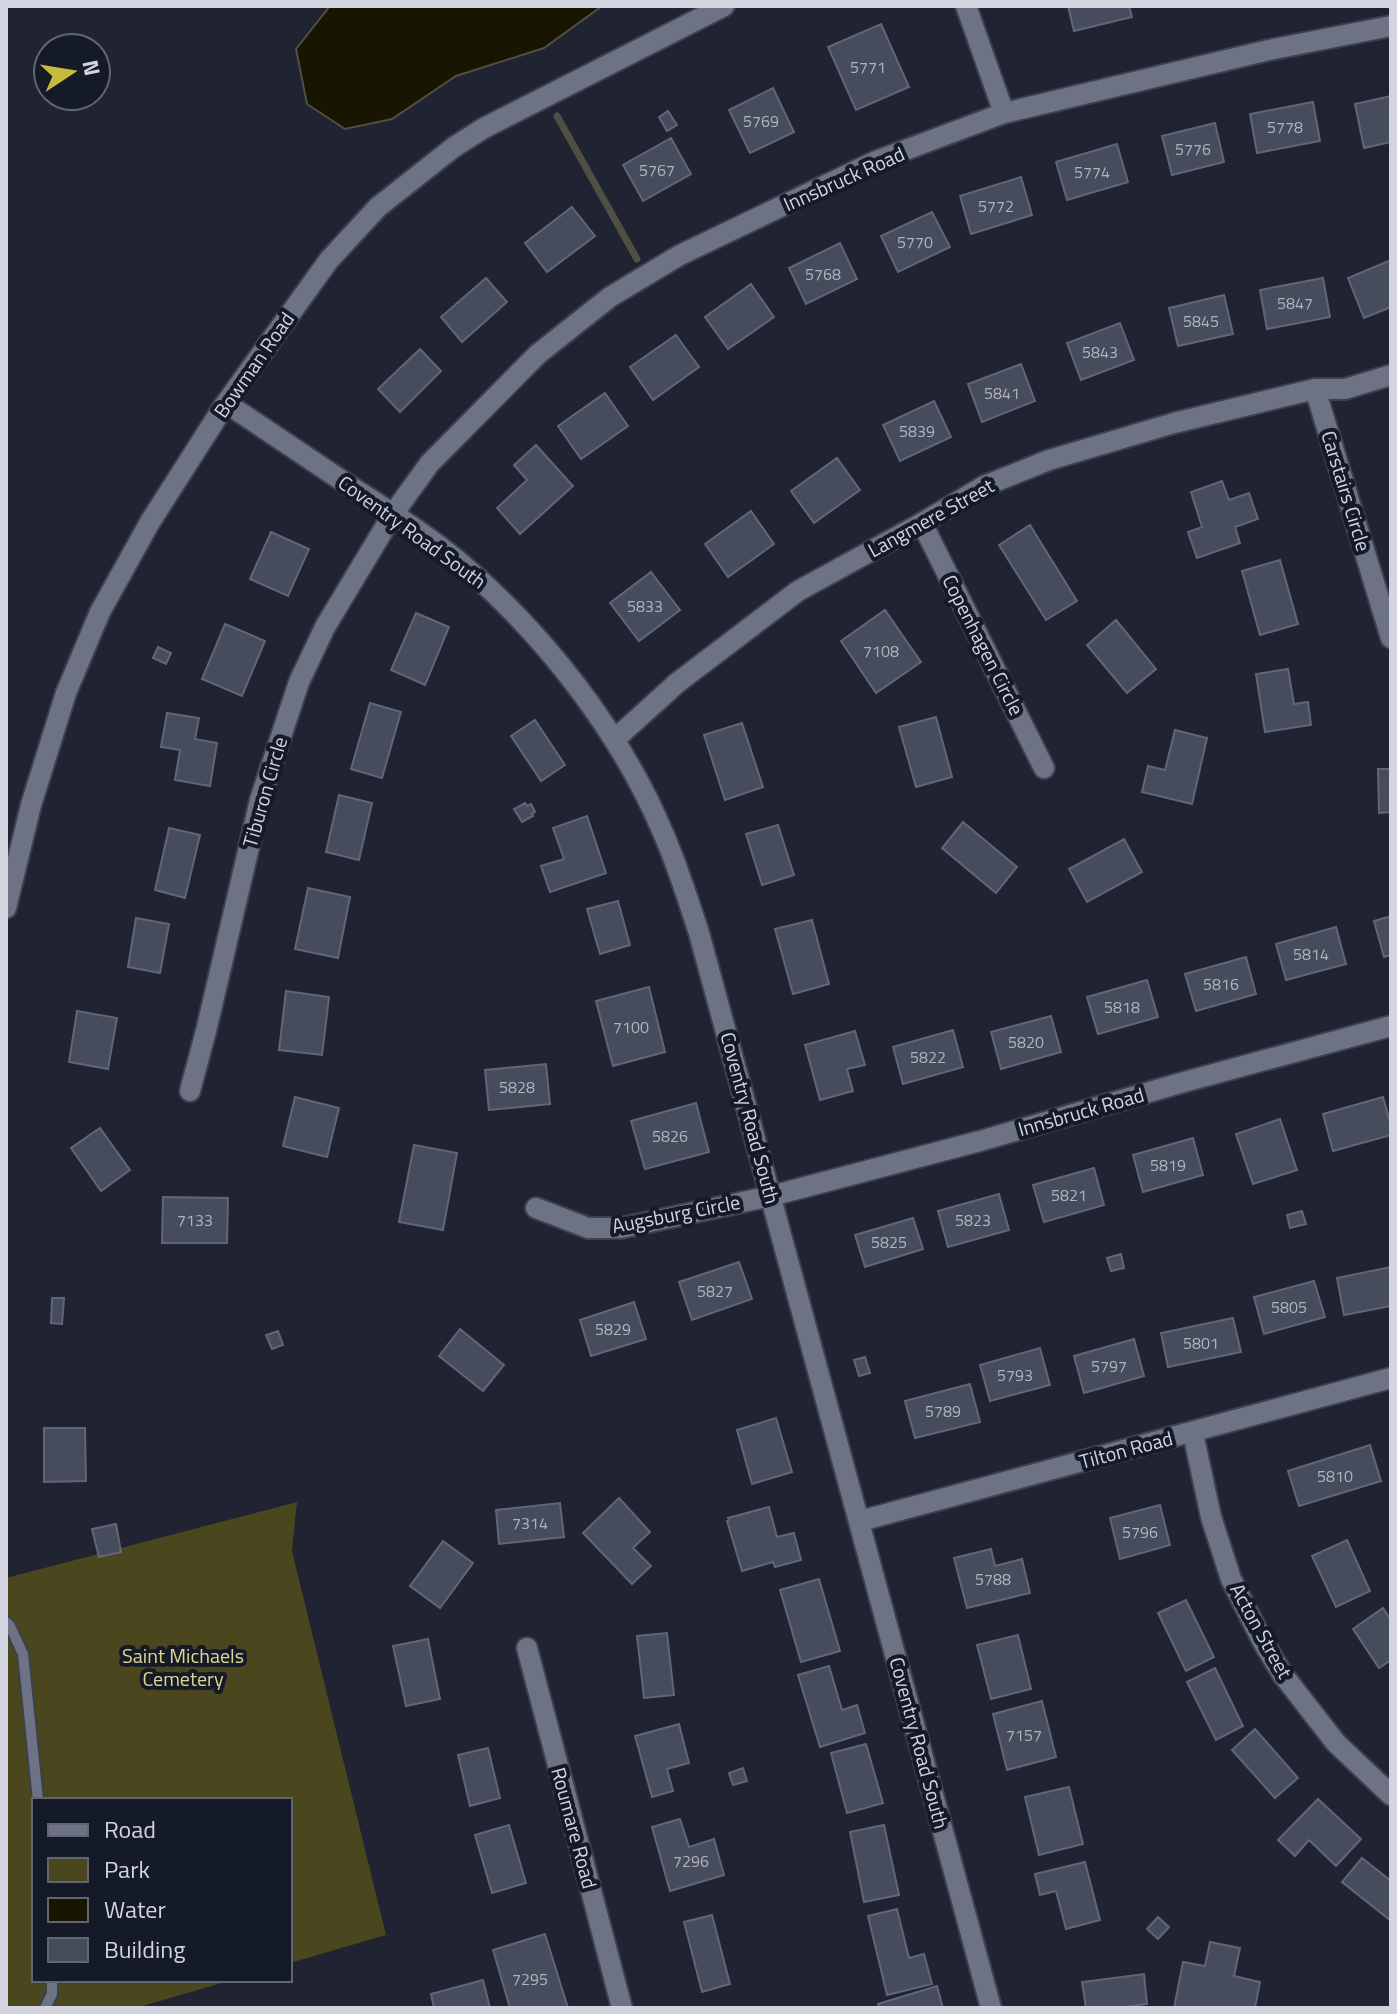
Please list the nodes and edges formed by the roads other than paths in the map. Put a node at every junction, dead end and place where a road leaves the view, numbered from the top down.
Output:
1 (724, 6) edge
2 (966, 6) edge
3 (1391, 26) edge
4 (1004, 113) junction
5 (1391, 375) edge
6 (1315, 389) junction
7 (226, 403) junction
8 (393, 514) junction
9 (922, 523) junction
10 (1391, 638) edge
11 (614, 740) junction
12 (1044, 768) dead end
13 (6, 908) edge
14 (1391, 1026) edge
15 (190, 1091) dead end
16 (771, 1196) junction
17 (536, 1208) dead end
18 (1391, 1378) edge
19 (1193, 1433) junction
20 (860, 1521) junction
21 (6, 1622) edge
22 (527, 1648) dead end
23 (1391, 1795) edge
24 (38, 1798) edge
25 (52, 1982) edge
26 (45, 2008) edge
27 (622, 2008) edge
28 (991, 2008) edge

1 - 7 street, Bowman Road
2 - 4 street
3 - 4 street, Innsbruck Road
4 - 8 street, Innsbruck Road
5 - 6 street, Langmere Street
6 - 9 street, Langmere Street
6 - 10 street, Carstairs Circle
7 - 8 street, Coventry Road South
7 - 13 street, Bowman Road
8 - 11 street, Coventry Road South
8 - 15 street, Tiburon Circle
9 - 11 street, Langmere Street
9 - 12 street, Copenhagen Circle
11 - 16 street, Coventry Road South
14 - 16 street, Innsbruck Road
16 - 17 street, Augsburg Circle
16 - 20 street, Coventry Road South
18 - 19 street, Tilton Road
19 - 20 street, Tilton Road
19 - 23 street, Acton Street
20 - 28 street, Coventry Road South
21 - 24 lane
22 - 27 street, Roumare Road
25 - 26 lane

